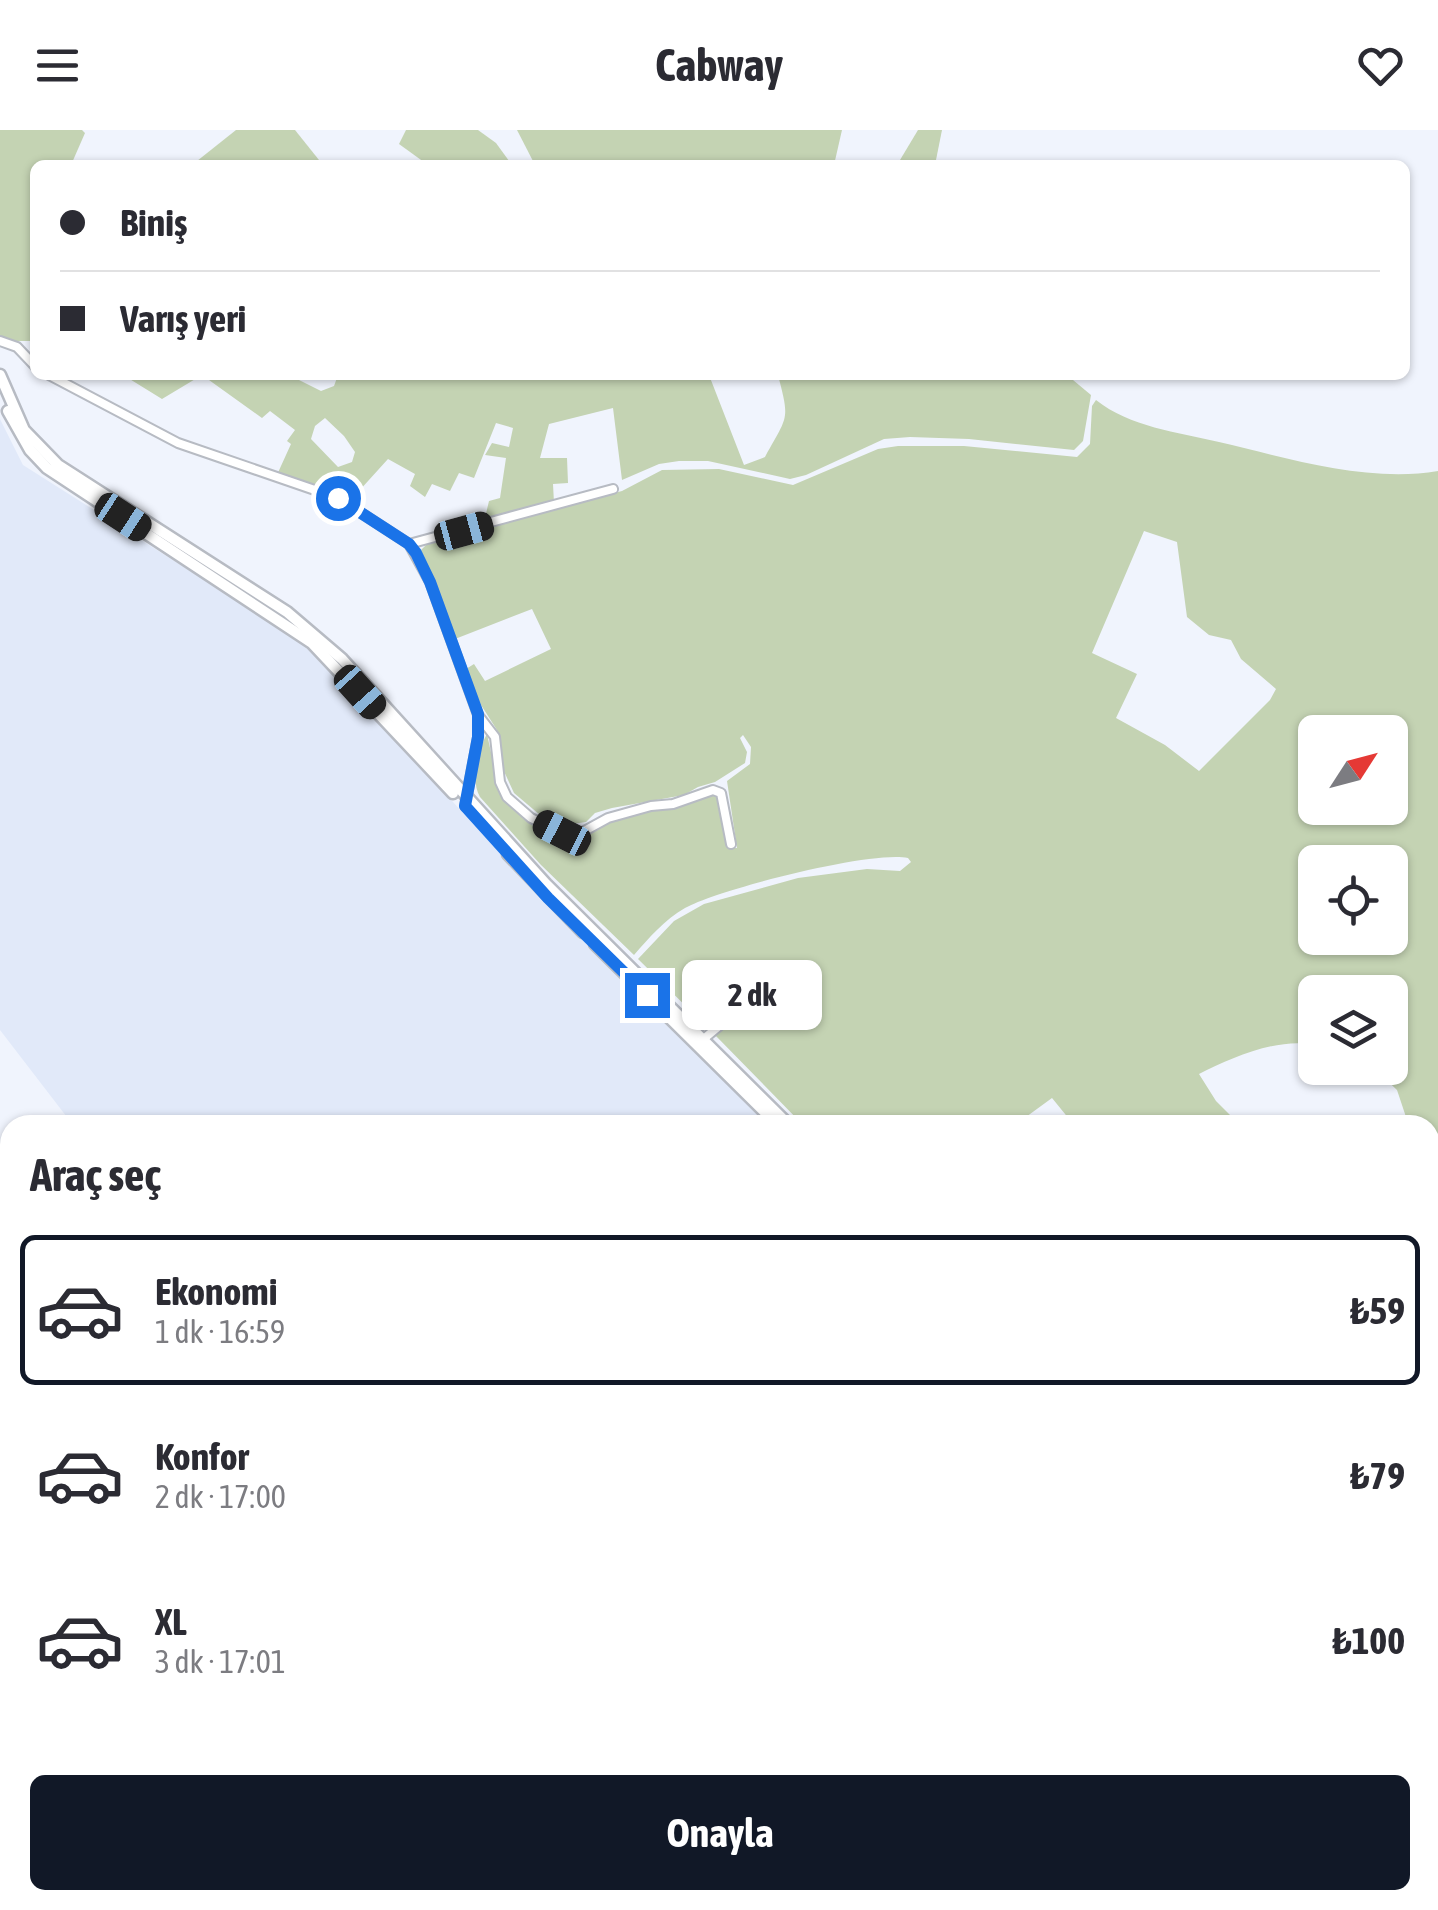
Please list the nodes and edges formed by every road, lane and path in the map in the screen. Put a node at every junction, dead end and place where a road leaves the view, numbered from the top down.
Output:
1 (0, 341) edge
2 (30, 361) edge
3 (0, 375) edge
4 (58, 380) edge
5 (0, 392) edge
6 (613, 489) dead end
7 (409, 544) junction
8 (478, 714) junction
9 (466, 802) junction
10 (731, 844) dead end
11 (762, 990) dead end
12 (700, 1042) junction
13 (769, 1115) edge
14 (777, 1115) edge

1 - 2 street
3 - 9 main road
4 - 7 street
5 - 9 main road
6 - 7 street
7 - 8 street
8 - 9 street
8 - 10 street
9 - 12 main road
11 - 12 street
12 - 13 main road
12 - 14 main road

